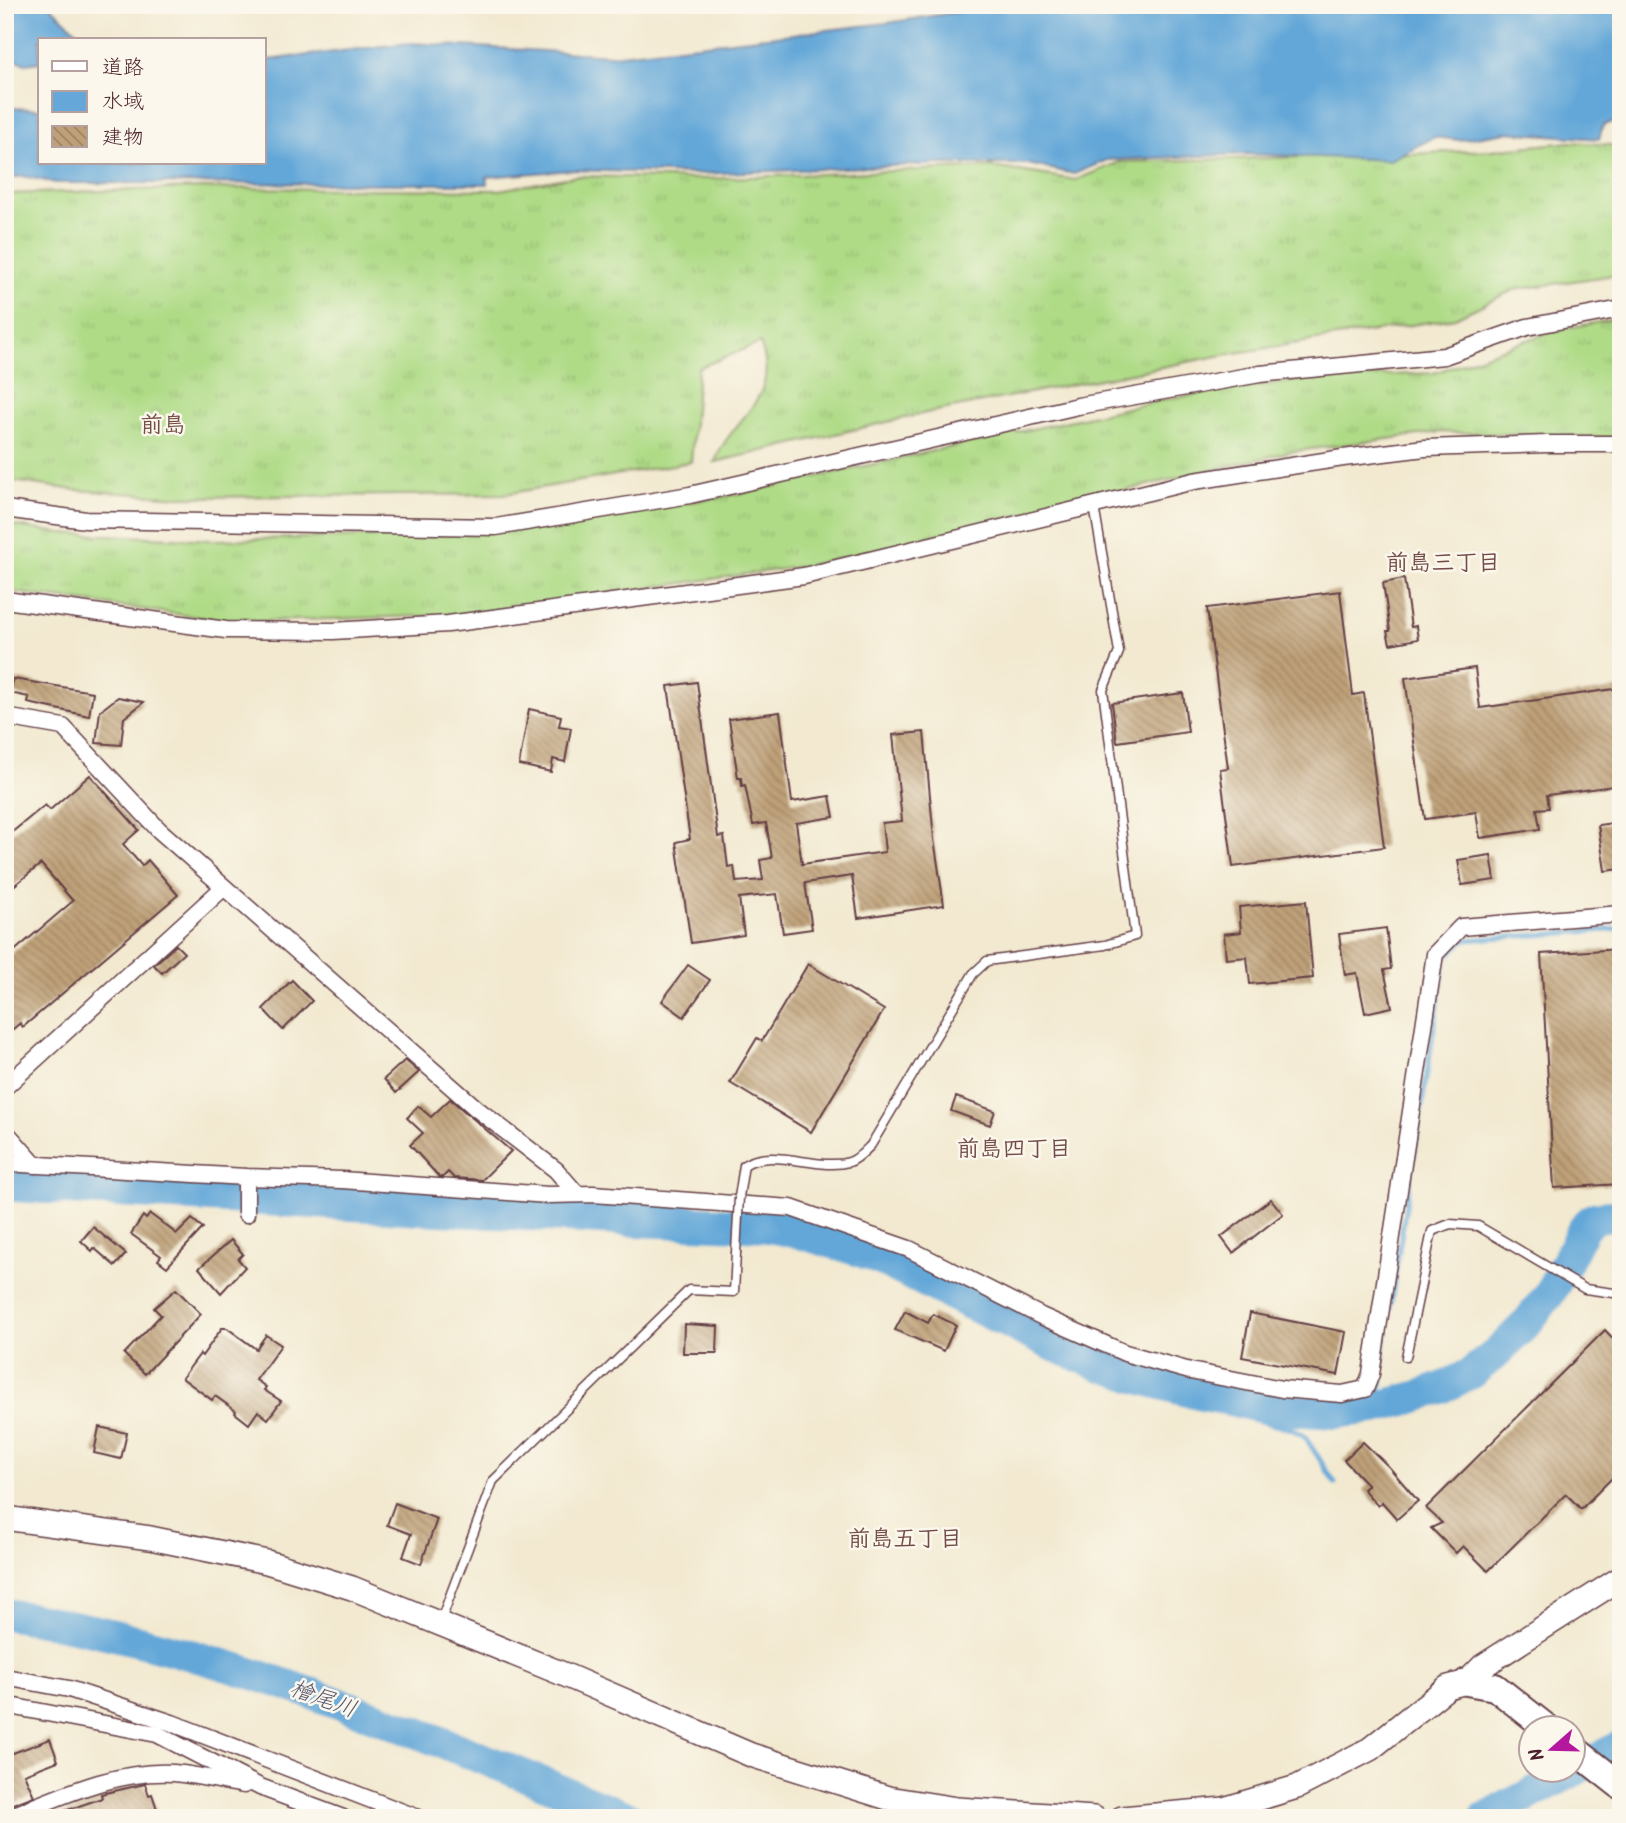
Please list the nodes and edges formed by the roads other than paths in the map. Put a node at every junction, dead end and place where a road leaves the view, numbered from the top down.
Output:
1 (1621, 309) edge
2 (1621, 444) edge
3 (1094, 506) junction
4 (5, 509) edge
5 (5, 600) edge
6 (5, 717) edge
7 (223, 888) junction
8 (1621, 914) edge
9 (5, 1087) edge
10 (5, 1131) edge
11 (5, 1163) edge
12 (35, 1165) junction
13 (246, 1177) junction
14 (576, 1193) junction
15 (246, 1214) dead end
16 (1621, 1294) edge
17 (1406, 1357) dead end
18 (5, 1518) edge
19 (1621, 1578) edge
20 (440, 1623) junction
21 (5, 1678) edge
22 (1467, 1682) junction
23 (5, 1705) edge
24 (1529, 1714) edge
25 (1588, 1761) edge
26 (1621, 1786) edge
27 (260, 1787) junction
28 (8, 1818) edge
29 (343, 1818) edge
30 (418, 1818) edge
31 (1094, 1818) edge
32 (1122, 1818) edge

1 - 4 street
2 - 3 street
3 - 5 street
3 - 20 lane, bridge
6 - 7 street
7 - 9 street
7 - 14 street
8 - 14 street
10 - 12 street
11 - 12 street
12 - 13 street
13 - 14 street
13 - 15 street
16 - 17 lane
18 - 20 street
19 - 22 street
20 - 31 street
21 - 30 street
22 - 24 main road
22 - 32 street
23 - 27 street
25 - 26 main road
27 - 28 street
27 - 29 street

